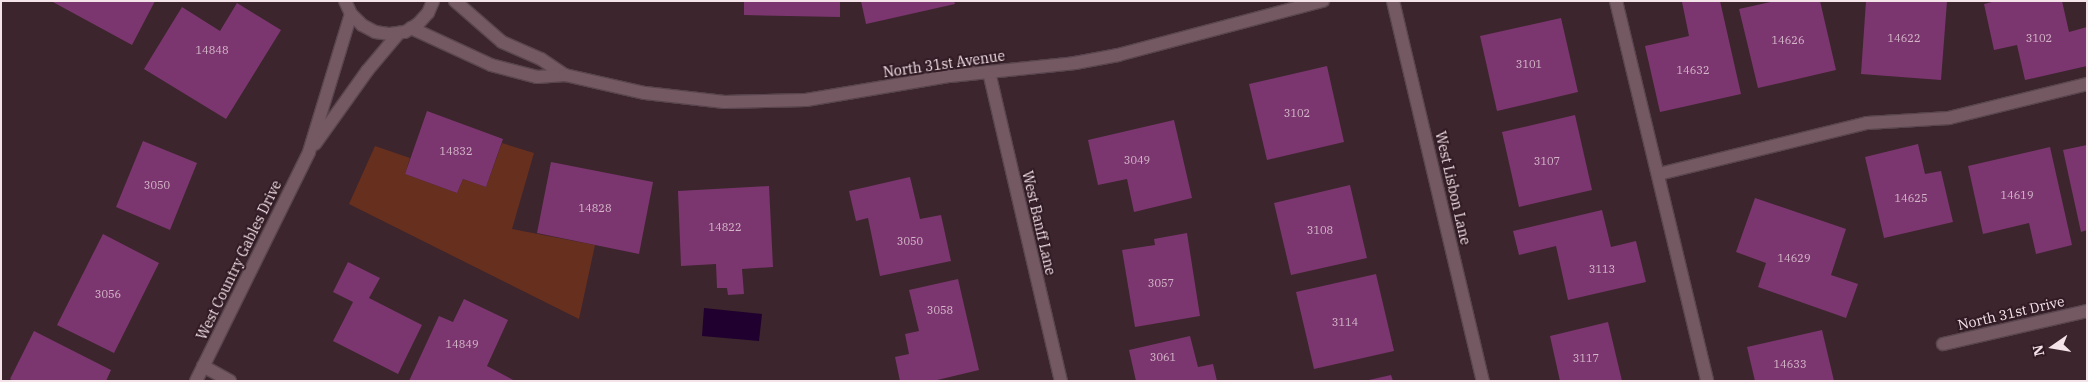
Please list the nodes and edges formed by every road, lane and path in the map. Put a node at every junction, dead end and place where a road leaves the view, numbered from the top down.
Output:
1 (345, 1) edge
2 (433, 1) edge
3 (455, 1) edge
4 (1323, 1) edge
5 (1393, 1) edge
6 (1616, 1) edge
7 (351, 14) junction
8 (411, 28) junction
9 (399, 33) junction
10 (989, 72) junction
11 (565, 74) junction
12 (2087, 84) edge
13 (309, 152) junction
14 (1659, 174) junction
15 (2087, 311) edge
16 (1943, 344) dead end
17 (203, 366) junction
18 (196, 381) edge
19 (230, 381) edge
20 (1061, 381) edge
21 (1484, 381) edge
22 (1707, 381) edge

1 - 7 street
2 - 8 street
3 - 11 street
4 - 10 street, North 31st Avenue
5 - 21 street, West Lisbon Lane
6 - 14 street
7 - 9 street
7 - 13 street, West Country Gables Drive
8 - 9 street
8 - 11 street
9 - 13 street, West Country Gables Drive
10 - 11 street, North 31st Avenue
10 - 20 street, West Banff Lane
12 - 14 street
13 - 17 street, West Country Gables Drive
14 - 22 street
15 - 16 street, North 31st Drive
17 - 18 street, West Country Gables Drive
17 - 19 street

